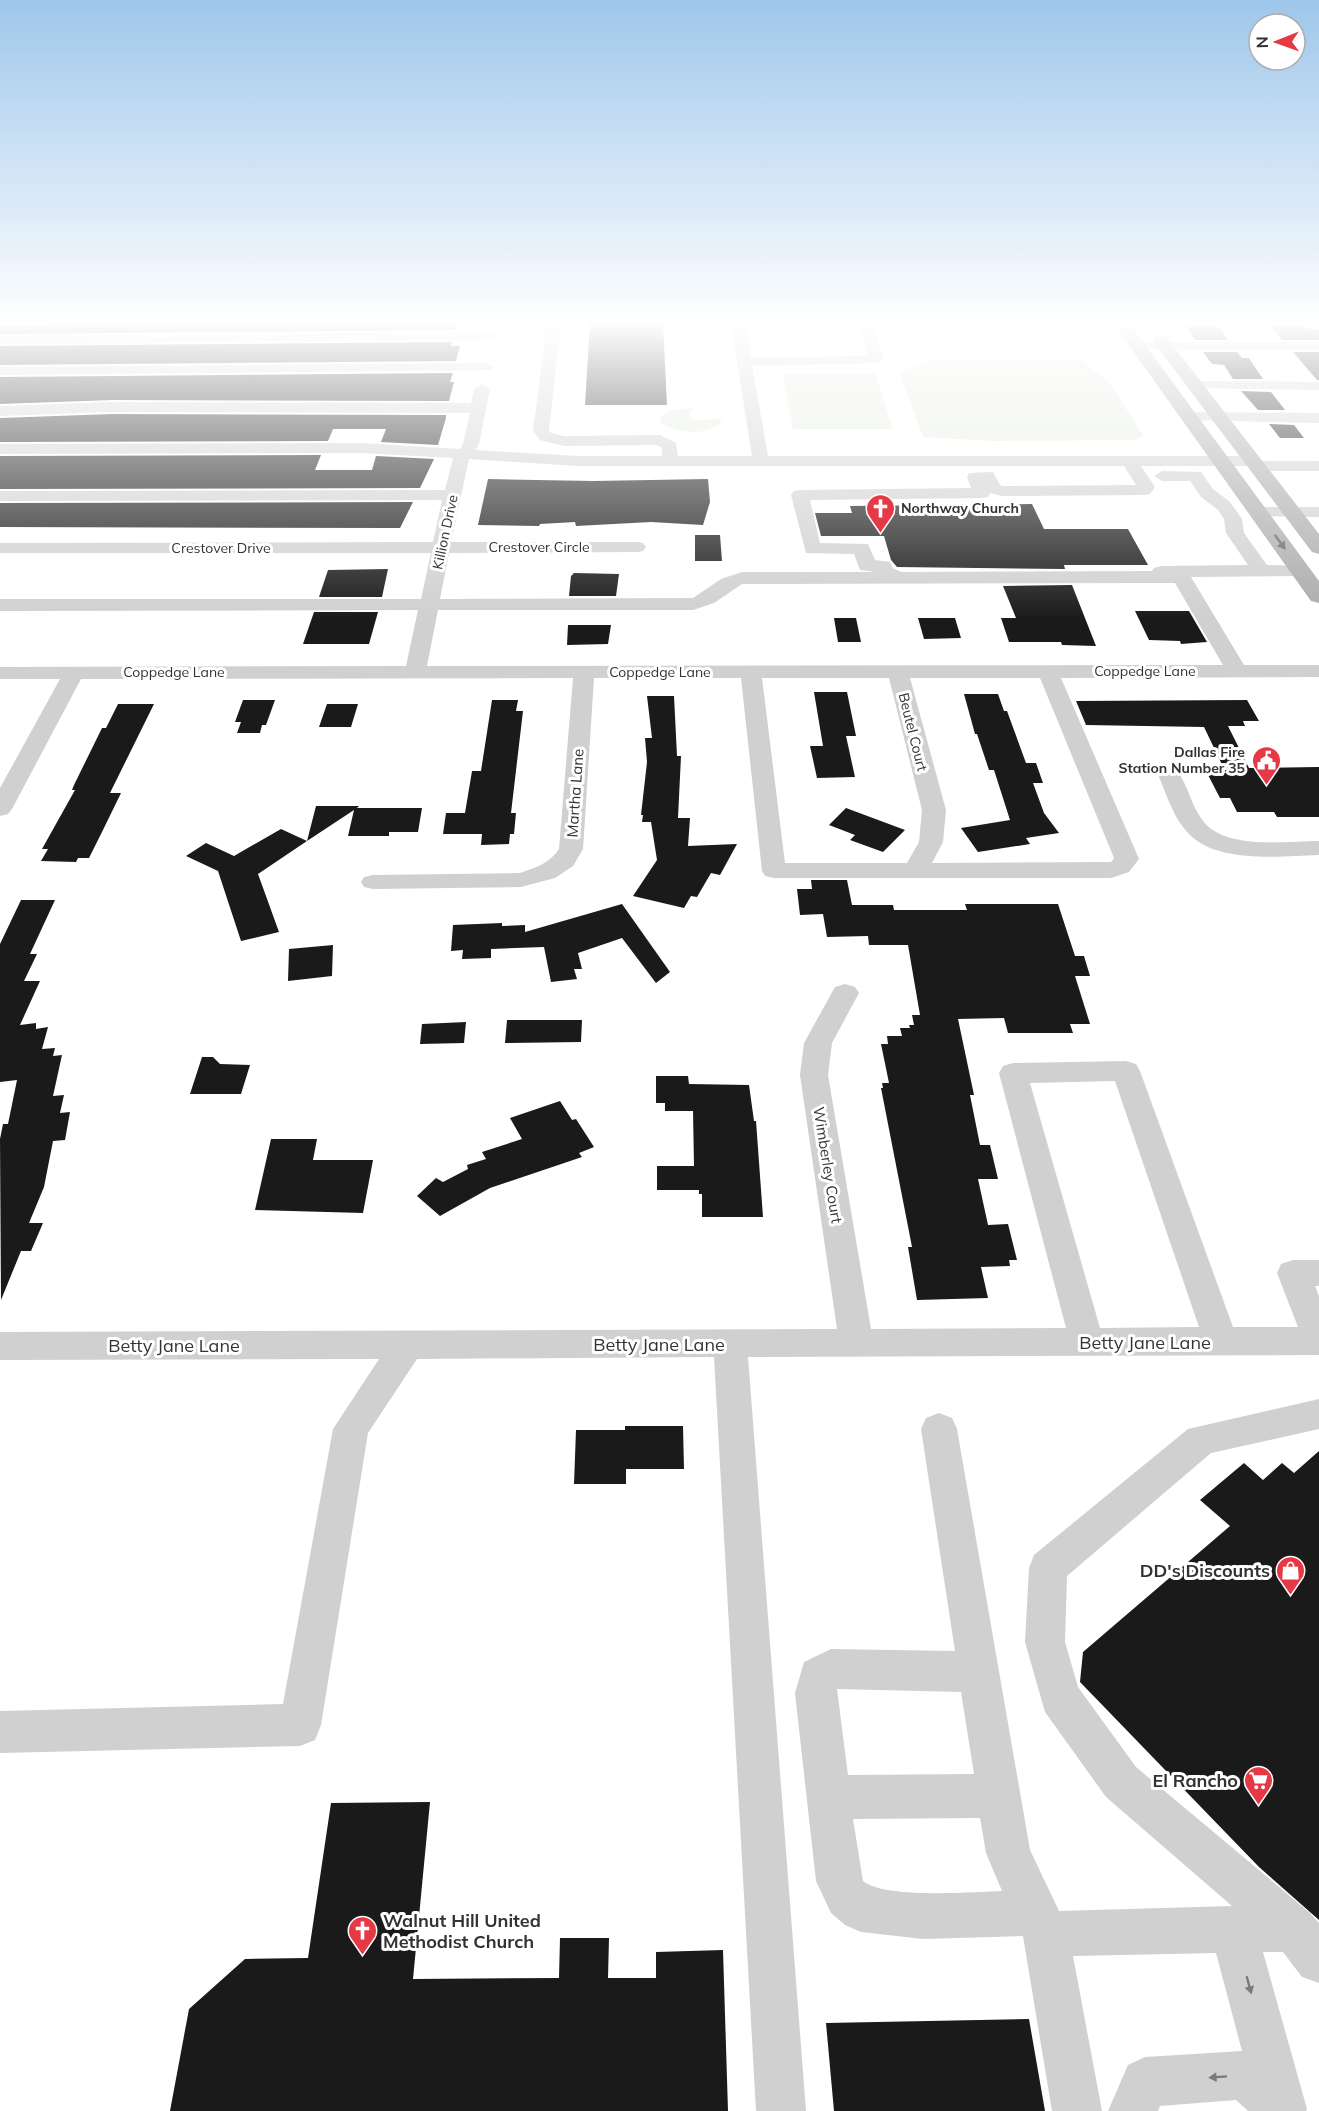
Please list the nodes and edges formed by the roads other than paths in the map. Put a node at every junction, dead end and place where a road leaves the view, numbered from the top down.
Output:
1 (476, 422) edge
2 (543, 422) edge
3 (755, 422) edge
4 (1192, 422) edge
5 (1223, 422) edge
6 (0, 449) edge
7 (465, 454) junction
8 (670, 461) junction
9 (761, 461) junction
10 (1129, 461) junction
11 (1221, 461) junction
12 (1255, 463) junction
13 (1319, 466) edge
14 (981, 471) junction
15 (1140, 477) junction
16 (837, 478) dead end
17 (858, 478) junction
18 (453, 495) junction
19 (0, 496) edge
20 (1258, 512) junction
21 (1291, 512) junction
22 (1319, 512) edge
23 (638, 547) dead end
24 (0, 548) edge
25 (441, 548) junction
26 (1319, 548) edge
27 (1310, 570) edge
28 (1262, 571) junction
29 (1319, 597) edge
30 (429, 604) junction
31 (0, 605) edge
32 (898, 671) junction
33 (1048, 671) junction
34 (1237, 671) junction
35 (1319, 671) edge
36 (74, 672) junction
37 (415, 672) junction
38 (584, 672) junction
39 (751, 672) junction
40 (0, 673) edge
41 (1170, 777) dead end
42 (0, 809) edge
43 (1319, 848) edge
44 (914, 870) junction
45 (373, 882) dead end
46 (845, 993) dead end
47 (1319, 1273) edge
48 (1319, 1336) edge
49 (1319, 1341) edge
50 (1087, 1342) junction
51 (1221, 1342) junction
52 (730, 1343) junction
53 (856, 1343) junction
54 (408, 1344) junction
55 (0, 1346) edge
56 (1319, 1414) edge
57 (939, 1430) dead end
58 (979, 1672) junction
59 (0, 1732) edge
60 (999, 1796) junction
61 (829, 1797) junction
62 (1041, 1924) junction
63 (1233, 1929) junction
64 (1306, 1945) edge
65 (1282, 2109) edge
66 (781, 2111) edge
67 (1077, 2111) edge
68 (1133, 2111) edge

1 - 7 street, Killion Drive
2 - 8 street
3 - 9 street
4 - 11 main road
5 - 12 main road
6 - 7 street
7 - 8 street
7 - 18 street, Killion Drive
8 - 9 street
9 - 17 street
10 - 11 street
10 - 14 street
10 - 15 street
11 - 12 street
11 - 20 main road
12 - 13 street
12 - 21 main road
14 - 15 street
14 - 17 street
14 - 17 street
15 - 28 street
16 - 17 street
17 - 28 street
18 - 19 street
18 - 25 street, Killion Drive
20 - 21 street
20 -> 27 main road
21 - 22 street
21 - 26 main road
23 - 25 street, Crestover Circle
24 - 25 street, Crestover Drive
25 - 30 street, Killion Drive
27 - 28 street
27 - 29 main road
30 - 31 street
30 - 34 street
30 - 37 street, Killion Drive
32 - 33 street, Coppedge Lane
32 - 39 street, Coppedge Lane
32 - 44 street, Beutel Court
33 - 34 street, Coppedge Lane
33 - 44 street
34 - 35 street, Coppedge Lane
36 - 37 street, Coppedge Lane
36 - 40 street, Coppedge Lane
36 - 42 street
37 - 38 street, Coppedge Lane
38 - 39 street, Coppedge Lane
38 - 45 street, Martha Lane
39 - 44 street
41 - 43 street
46 - 53 street, Wimberley Court
47 - 48 street
49 - 51 street, Betty Jane Lane
50 - 51 street, Betty Jane Lane
50 - 51 street
50 - 53 street, Betty Jane Lane
52 - 53 street, Betty Jane Lane
52 - 54 street, Betty Jane Lane
52 - 66 street
54 - 55 street, Betty Jane Lane
54 - 59 street
56 - 64 street
57 - 58 street
58 - 60 street
58 - 61 street
60 - 61 street
60 - 62 street
61 - 62 street
62 - 63 street
62 - 67 street
63 - 64 street
63 -> 65 street
65 -> 68 street

